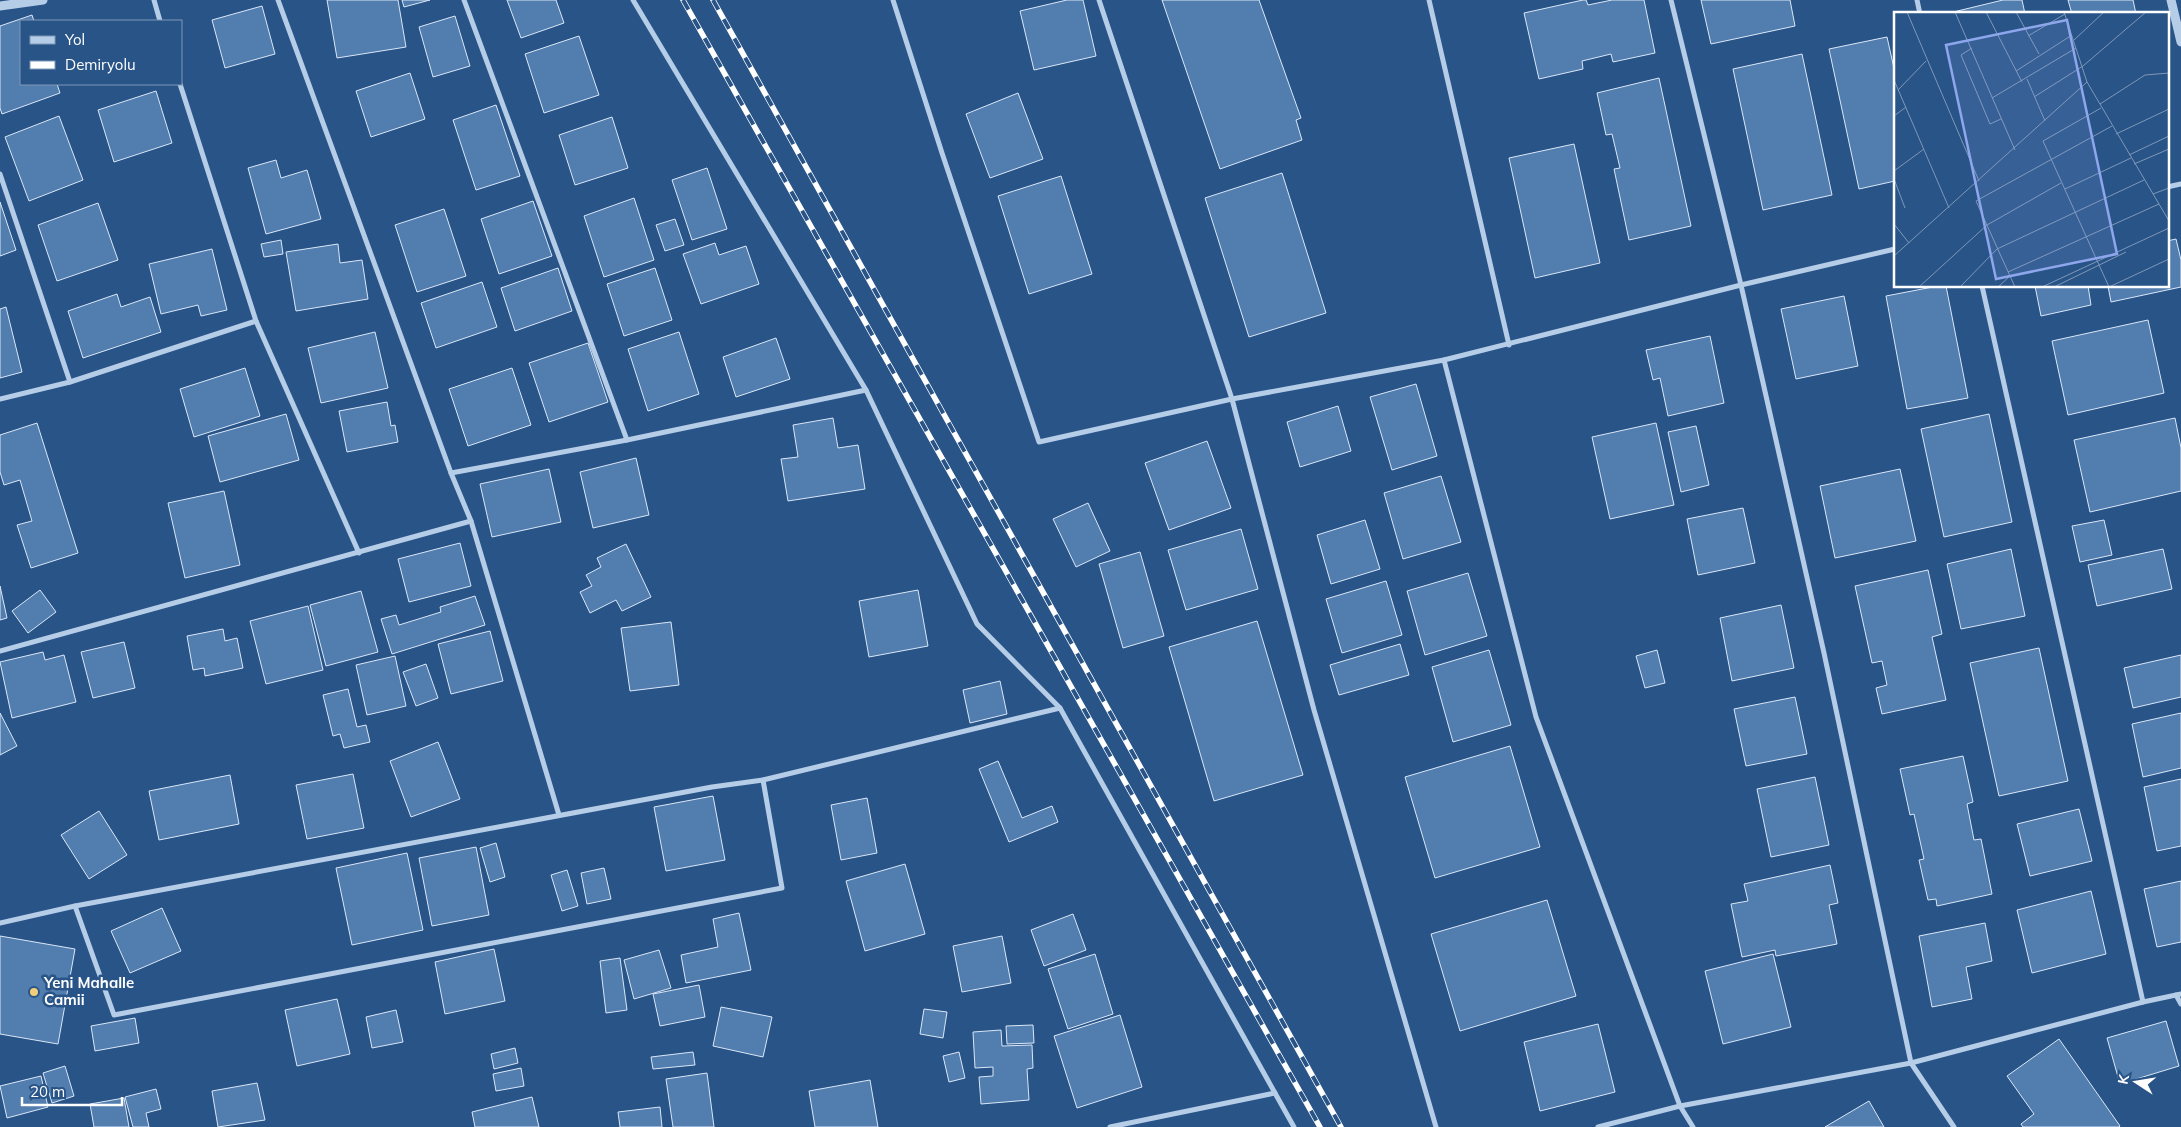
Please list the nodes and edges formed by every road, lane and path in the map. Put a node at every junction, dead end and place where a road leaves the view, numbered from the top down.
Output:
1 (43, 0) edge
2 (154, 0) edge
3 (278, 0) edge
4 (464, 0) edge
5 (633, 0) edge
6 (893, 0) edge
7 (1099, 0) edge
8 (1429, 0) edge
9 (1671, 0) edge
10 (2171, 0) edge
11 (0, 6) edge
12 (160, 20) edge
13 (2181, 42) edge
14 (180, 85) edge
15 (0, 174) edge
16 (2181, 184) edge
17 (2168, 187) edge
18 (1894, 249) edge
19 (1741, 285) junction
20 (1982, 288) edge
21 (256, 321) junction
22 (1509, 345) junction
23 (1444, 360) junction
24 (70, 382) junction
25 (866, 390) junction
26 (1232, 399) junction
27 (0, 400) edge
28 (627, 440) junction
29 (451, 474) junction
30 (472, 521) junction
31 (359, 553) junction
32 (0, 651) edge
33 (1060, 708) junction
34 (763, 780) junction
35 (559, 815) junction
36 (75, 906) junction
37 (0, 923) edge
38 (2178, 995) edge
39 (2143, 1002) junction
40 (2181, 1004) edge
41 (1911, 1063) junction
42 (1275, 1093) junction
43 (1680, 1106) junction
44 (1110, 1127) edge
45 (1294, 1127) edge
46 (1436, 1127) edge
47 (1598, 1127) edge
48 (1693, 1127) edge
49 (1954, 1127) edge

1 - 11 street
2 - 12 street
3 - 29 street
4 - 28 street
5 - 25 street
6 - 26 street
7 - 26 street
8 - 22 street
9 - 19 street
10 - 13 street
14 - 21 street
15 - 24 street
16 - 17 street
18 - 19 street
19 - 22 street
19 - 41 street
20 - 39 street
21 - 24 street
21 - 31 street
22 - 23 street
23 - 26 street
23 - 43 street
24 - 27 street
25 - 28 street
25 - 33 street
26 - 46 street
28 - 29 street
29 - 30 street
30 - 31 street
30 - 35 street
31 - 32 street
33 - 34 street
33 - 42 street
34 - 35 street
34 - 36 street
35 - 36 street
36 - 37 street
38 - 39 street
38 - 40 street
39 - 41 street
41 - 43 street
41 - 49 street
42 - 44 street
42 - 45 street
43 - 47 street
43 - 48 street

